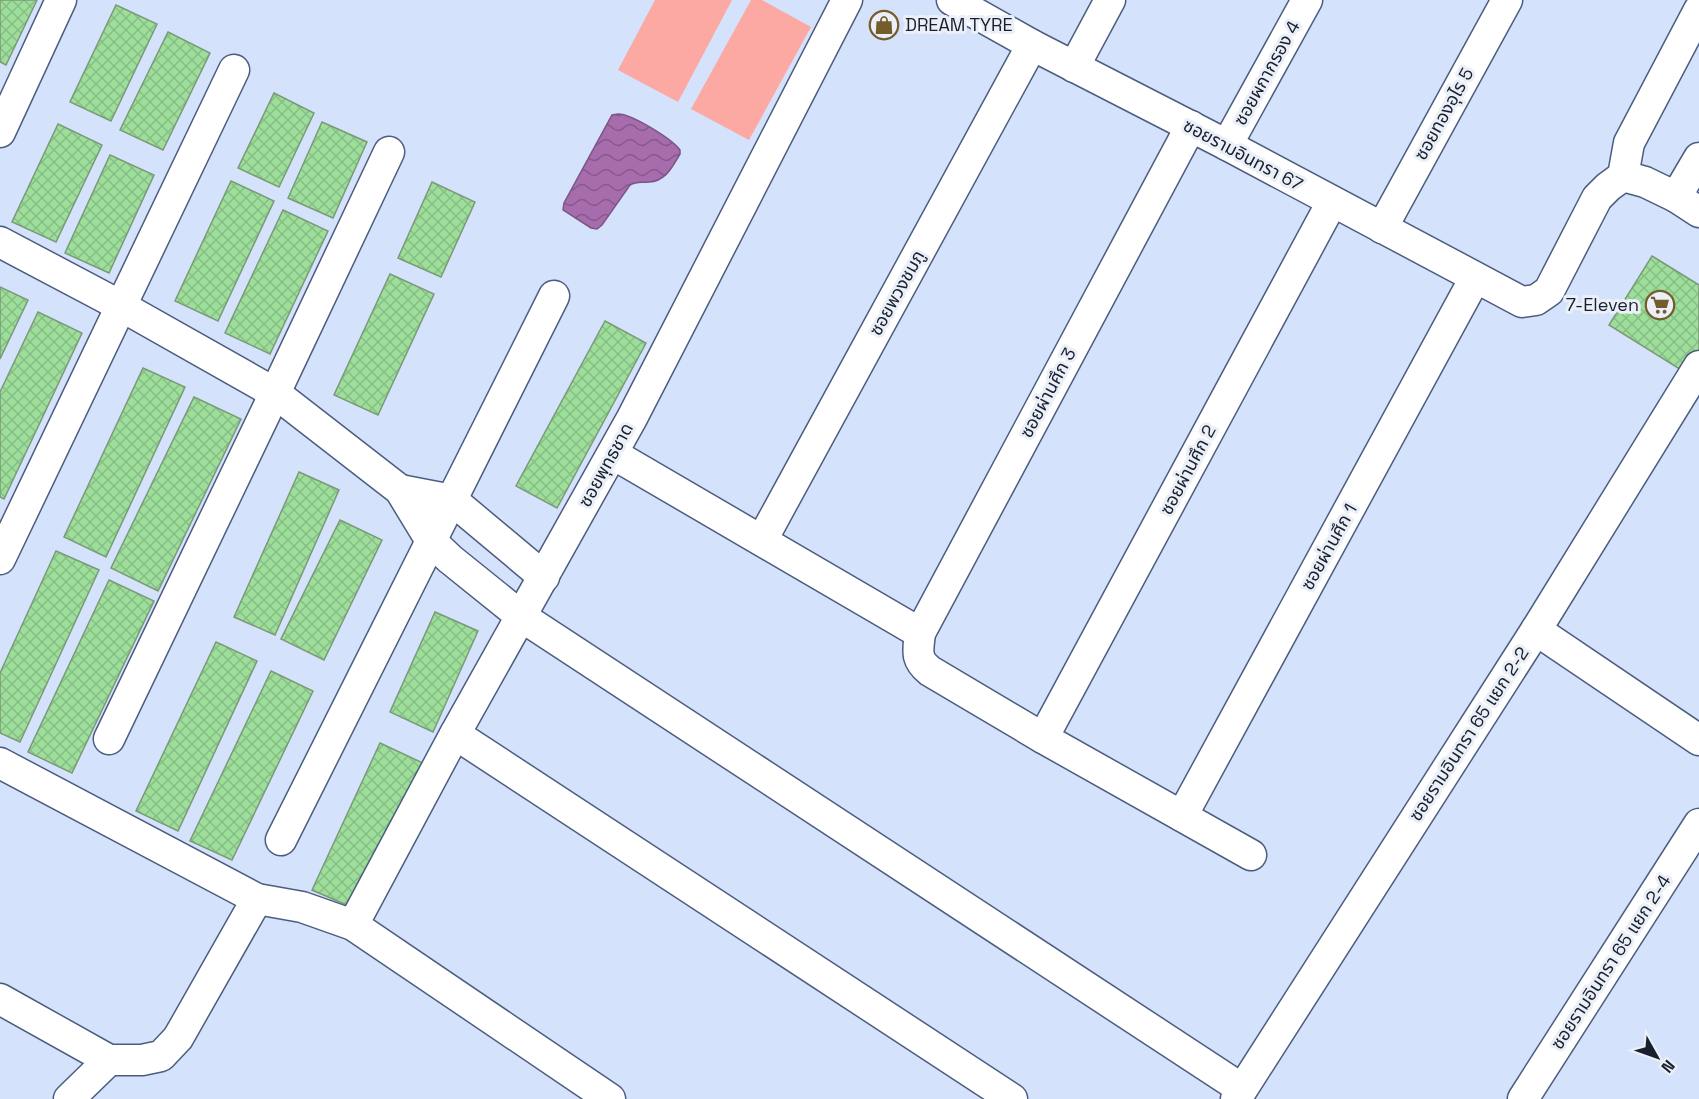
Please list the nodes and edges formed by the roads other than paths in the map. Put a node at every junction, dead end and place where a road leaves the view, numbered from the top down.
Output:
1 (61, 0) edge
2 (848, 0) edge
3 (952, 0) edge
4 (1110, 0) edge
5 (1307, 0) edge
6 (1507, 0) edge
7 (1699, 10) edge
8 (1032, 45) junction
9 (1074, 67) junction
10 (234, 70) dead end
11 (1191, 126) junction
12 (0, 132) edge
13 (1227, 145) junction
14 (389, 152) dead end
15 (1699, 158) edge
16 (1623, 176) junction
17 (1332, 202) junction
18 (1687, 205) edge
19 (1382, 228) junction
20 (0, 242) edge
21 (1475, 278) junction
22 (554, 296) dead end
23 (121, 306) junction
24 (1699, 366) edge
25 (275, 393) junction
26 (613, 454) junction
27 (400, 490) junction
28 (452, 500) junction
29 (762, 540) junction
30 (431, 541) junction
31 (0, 559) edge
32 (544, 577) junction
33 (522, 617) junction
34 (1536, 630) junction
35 (920, 633) junction
36 (455, 734) junction
37 (1043, 738) junction
38 (109, 740) dead end
39 (1699, 740) edge
40 (0, 764) edge
41 (1182, 816) junction
42 (1699, 824) edge
43 (280, 840) dead end
44 (1251, 855) dead end
45 (257, 899) junction
46 (353, 925) junction
47 (0, 999) edge
48 (109, 1060) junction
49 (1239, 1094) edge
50 (69, 1099) edge
51 (610, 1099) edge
52 (1012, 1099) edge
53 (1523, 1099) edge

1 - 12 street
2 - 26 street, ซอยพุทธชาด
3 - 8 street, ซอยรามอินทรา 67
4 - 9 street
5 - 13 street, ซอยผกากรอง 4
6 - 19 street, ซอยทองอุไร 5
7 - 16 street
8 - 9 street, ซอยรามอินทรา 67
8 - 29 street, ซอยพวงชมภู
9 - 11 street, ซอยรามอินทรา 67
10 - 23 street
11 - 13 street, ซอยรามอินทรา 67
11 - 35 street, ซอยผ่านศึก 3
13 - 17 street, ซอยรามอินทรา 67
14 - 25 street
15 - 18 street
16 - 18 street
16 - 21 street, ซอยรามอินทรา 67
17 - 19 street, ซอยรามอินทรา 67
17 - 37 street, ซอยผ่านศึก 2
19 - 21 street, ซอยรามอินทรา 67
20 - 23 street
21 - 41 street, ซอยผ่านศึก 1
22 - 28 street
23 - 25 street
23 - 31 street
24 - 34 street, ซอยรามอินทรา 65 แยก 2-2
25 - 27 street
25 - 38 street
26 - 29 street
26 - 32 street, ซอยพุทธชาด
27 - 28 street
27 - 30 street
28 - 30 street
28 - 32 street
29 - 35 street
30 - 33 street
30 - 43 street
32 - 33 street, ซอยพุทธชาด
33 - 36 street, ซอยพุทธชาด
33 - 49 street
34 - 39 street
34 - 49 street, ซอยรามอินทรา 65 แยก 2-2
35 - 37 street, ซอยผ่านศึก 3
36 - 46 street, ซอยพุทธชาด
36 - 52 street
37 - 41 street
40 - 45 street
41 - 44 street
42 - 53 street, ซอยรามอินทรา 65 แยก 2-4
45 - 46 street
45 - 48 street
46 - 51 street
47 - 48 street
48 - 50 street

